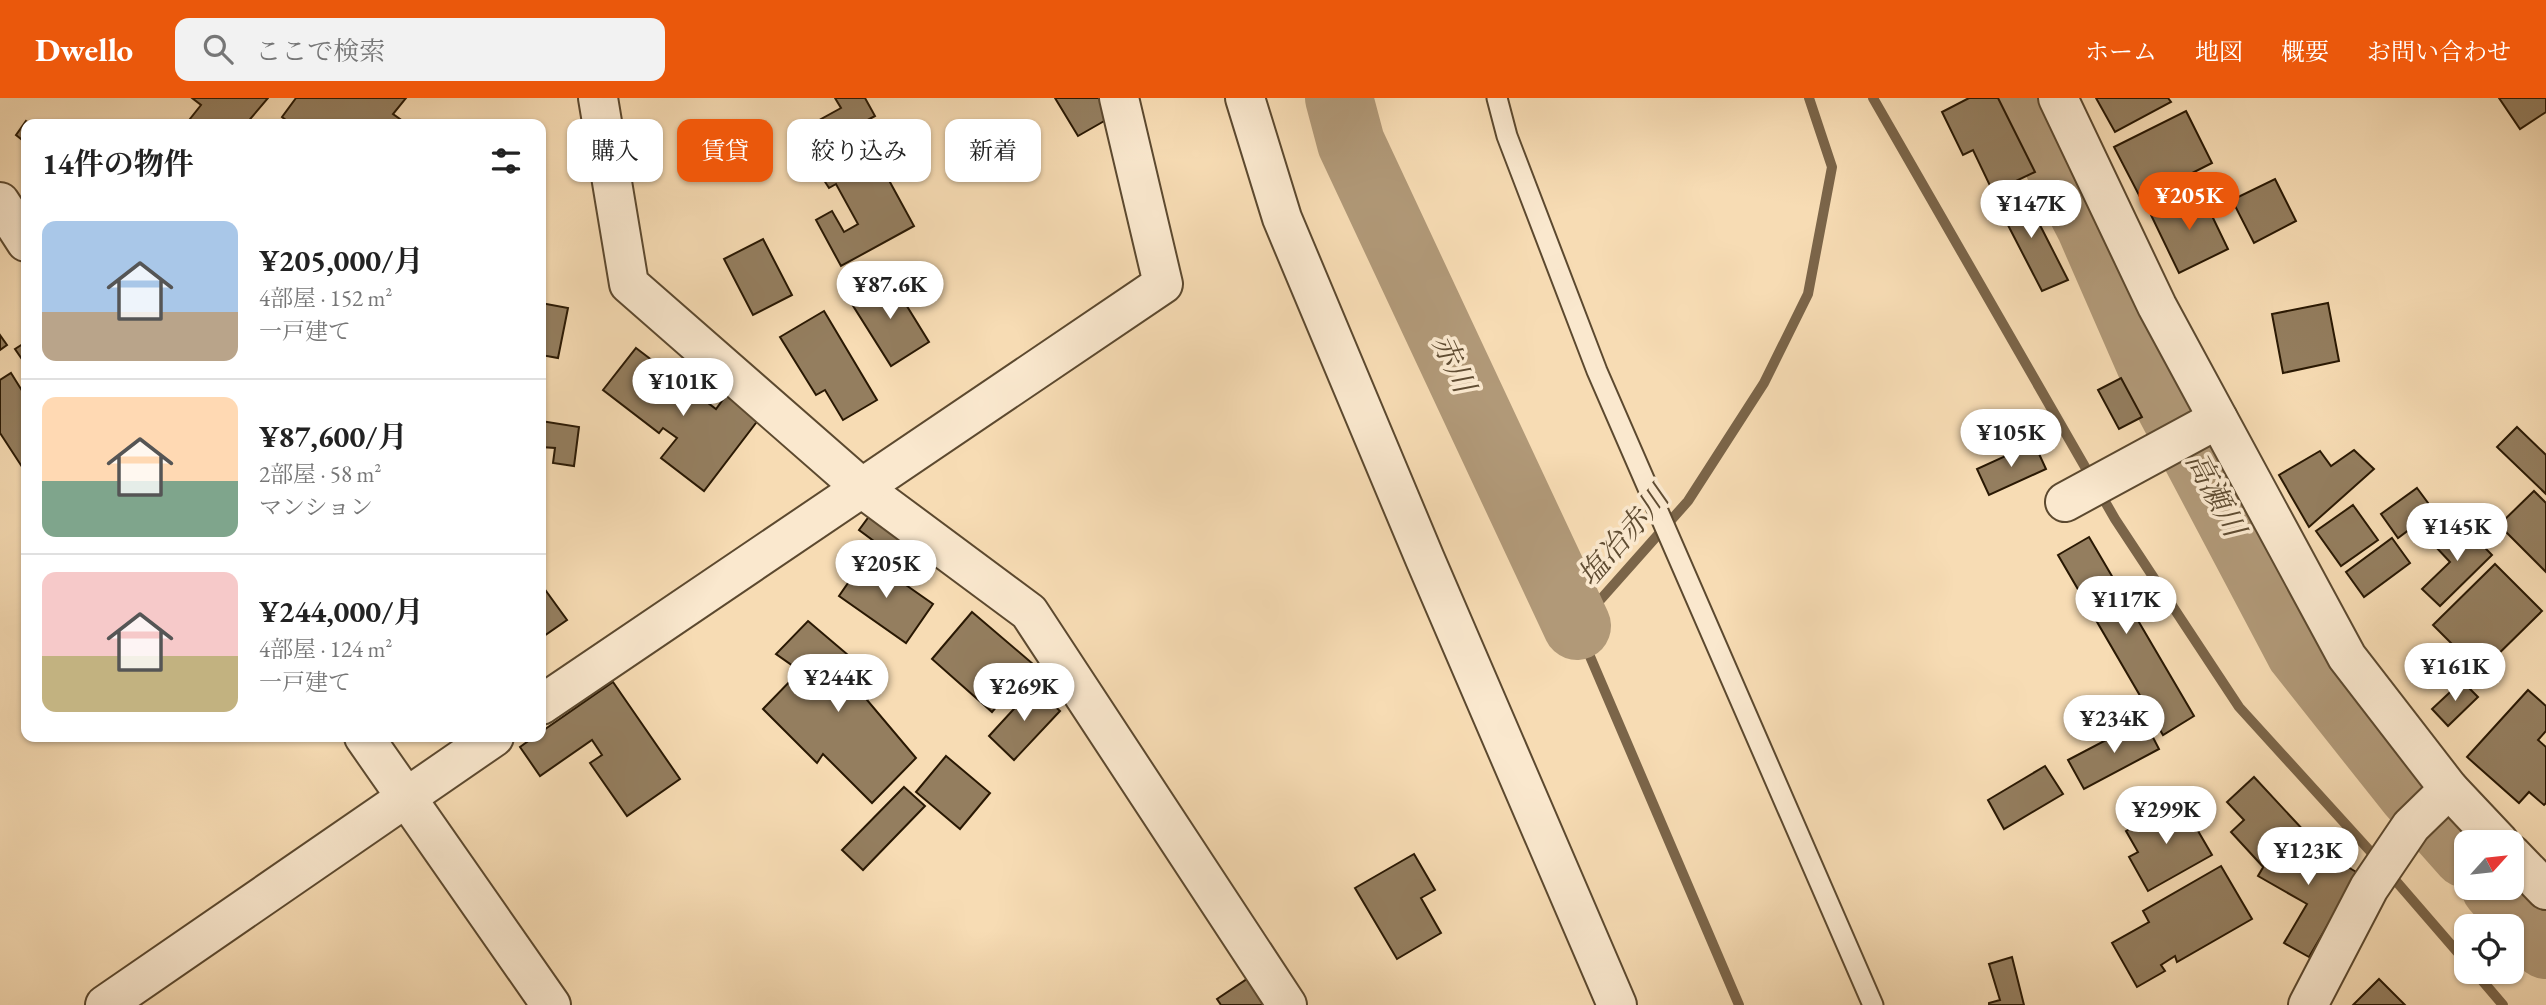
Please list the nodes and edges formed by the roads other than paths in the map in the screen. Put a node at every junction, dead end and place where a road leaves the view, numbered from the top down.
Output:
1 (598, 98) edge
2 (1119, 98) edge
3 (1245, 98) edge
4 (1497, 98) edge
5 (2058, 98) edge
6 (0, 202) edge
7 (21, 234) edge
8 (2218, 419) junction
9 (862, 488) junction
10 (2065, 502) dead end
11 (546, 702) edge
12 (367, 742) edge
13 (487, 742) edge
14 (2449, 789) junction
15 (405, 797) junction
16 (2488, 830) edge
17 (2524, 867) edge
18 (2546, 890) edge
19 (105, 1005) edge
20 (551, 1005) edge
21 (1287, 1005) edge
22 (1617, 1005) edge
23 (1873, 1005) edge
24 (2308, 1005) edge

1 - 9 street
2 - 9 street
3 - 22 street
4 - 23 lane
5 - 8 street
6 - 7 street
8 - 10 street
8 - 14 street
9 - 11 street
9 - 21 street
12 - 15 street
13 - 15 street
14 - 16 street
14 - 24 street
15 - 19 street
15 - 20 street
17 - 18 street

